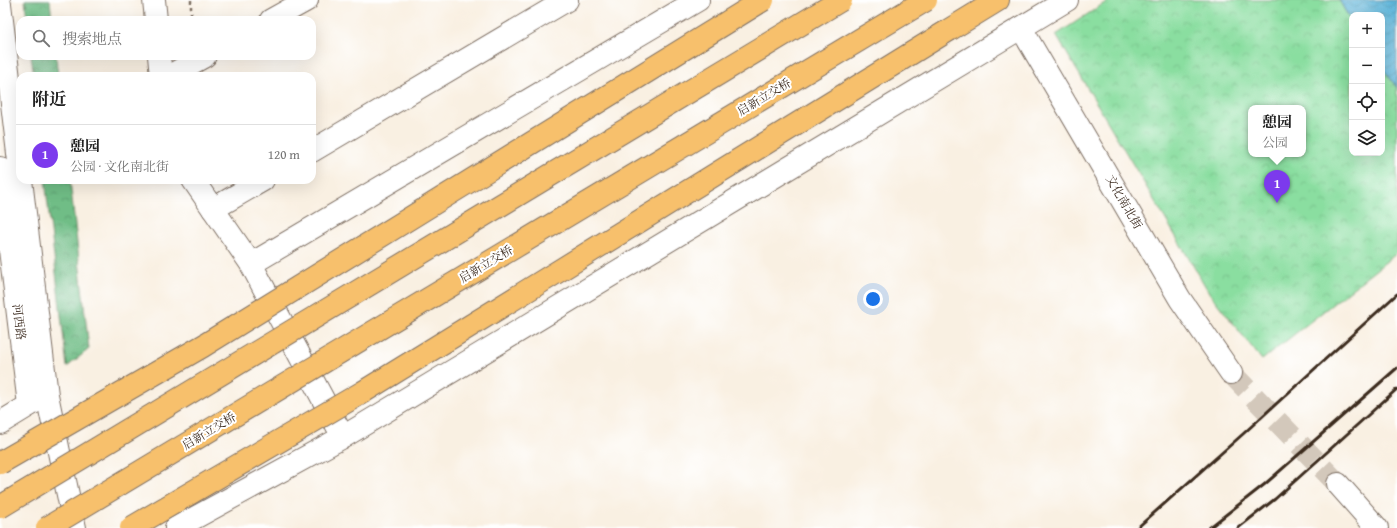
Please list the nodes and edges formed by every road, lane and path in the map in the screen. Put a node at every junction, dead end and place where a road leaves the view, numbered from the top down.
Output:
1 (154, 0) edge
2 (191, 0) edge
3 (307, 0) edge
4 (566, 0) edge
5 (698, 0) edge
6 (763, 0) edge
7 (840, 0) edge
8 (926, 0) edge
9 (998, 0) edge
10 (1066, 0) edge
11 (0, 4) edge
12 (156, 16) edge
13 (191, 16) edge
14 (278, 16) edge
15 (1021, 28) junction
16 (159, 60) edge
17 (198, 60) edge
18 (161, 72) edge
19 (177, 72) edge
20 (16, 137) edge
21 (316, 149) edge
22 (0, 168) edge
23 (21, 184) edge
24 (197, 184) edge
25 (256, 184) edge
26 (214, 209) junction
27 (251, 264) junction
28 (1231, 373) tunnel mouth
29 (38, 400) junction
30 (0, 423) edge
31 (343, 437) junction
32 (0, 463) edge
33 (1338, 484) tunnel mouth
34 (0, 507) edge
35 (47, 528) edge
36 (75, 528) edge
37 (131, 528) edge
38 (176, 528) edge
39 (1377, 528) edge

1 - 12 street
2 - 13 path
3 - 14 street
4 - 21 street
5 - 27 street
6 - 32 main road, bridge
7 - 34 main road, bridge
8 - 35 main road, 启新立交桥, bridge
9 - 37 main road, bridge
10 - 15 street
11 - 20 street
15 - 28 street, 文化南北街
15 - 31 street
16 - 18 street
17 - 19 street
22 - 29 street, 河西路
23 - 29 street, 河西路
24 - 26 street
25 - 26 street
26 - 27 street
27 - 31 street
29 - 30 street
29 - 36 street
31 - 38 street
33 - 39 street

